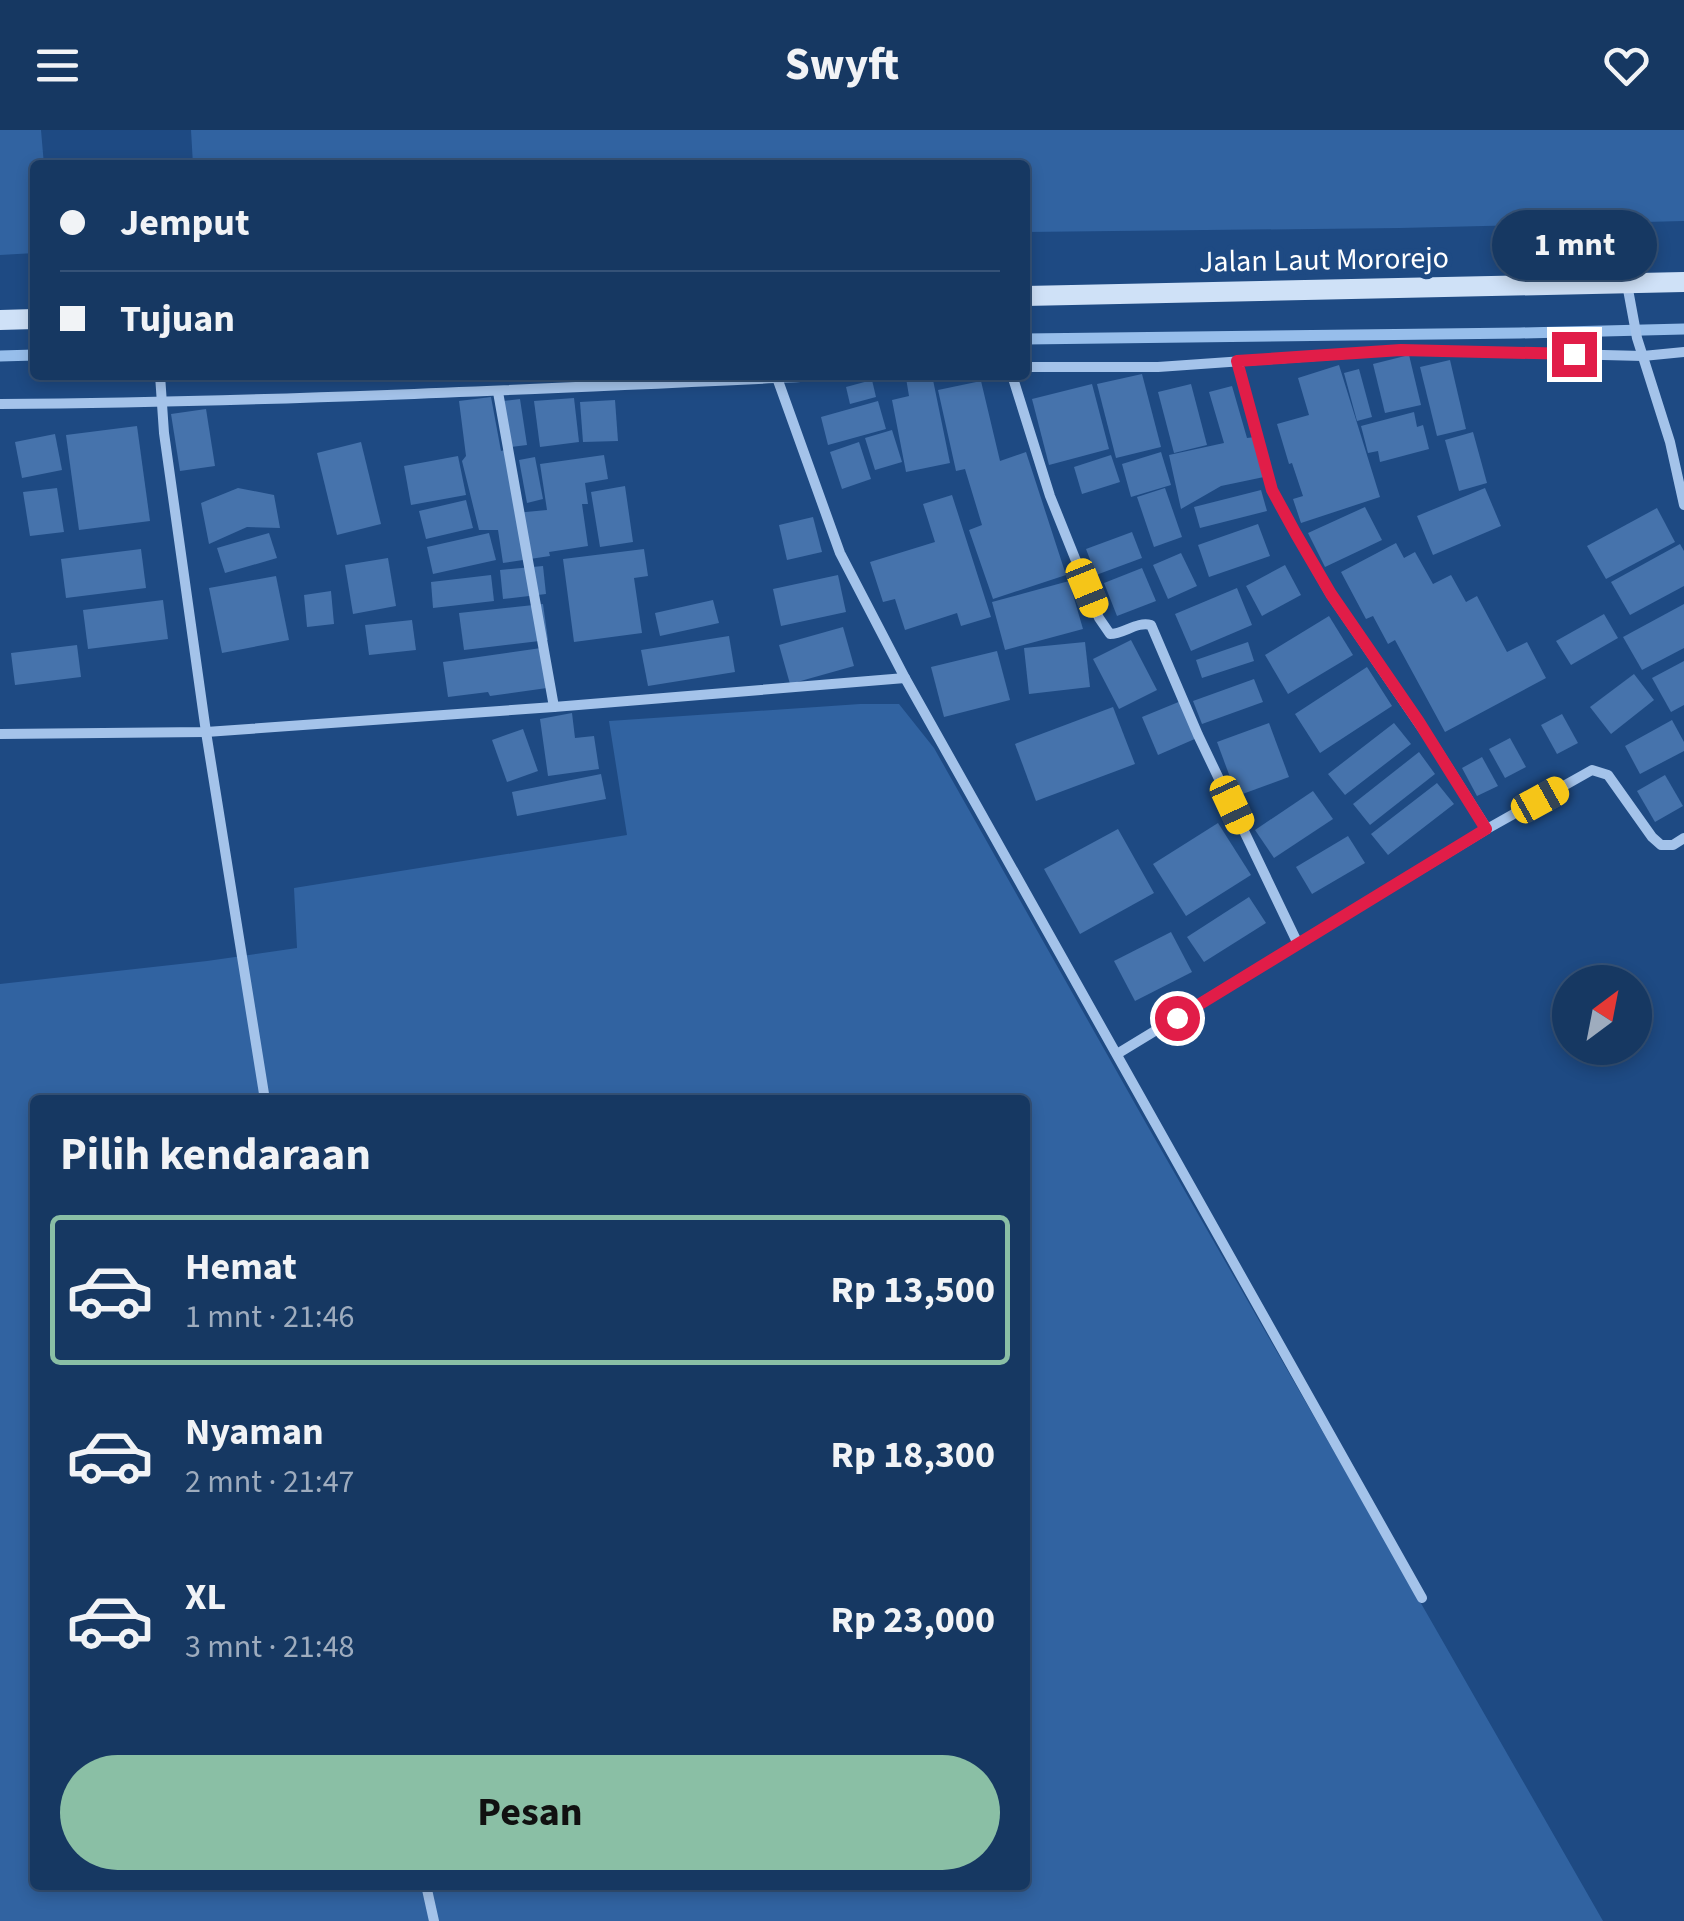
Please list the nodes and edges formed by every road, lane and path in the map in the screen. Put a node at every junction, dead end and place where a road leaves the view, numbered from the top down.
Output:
1 (1684, 282) edge
2 (1628, 290) junction
3 (1030, 296) edge
4 (30, 319) edge
5 (0, 320) edge
6 (1684, 352) edge
7 (1643, 356) junction
8 (1237, 361) junction
9 (1030, 368) edge
10 (160, 380) edge
11 (707, 380) edge
12 (778, 380) edge
13 (1014, 380) edge
14 (498, 392) junction
15 (162, 403) junction
16 (0, 404) edge
17 (1684, 506) edge
18 (905, 678) junction
19 (554, 707) junction
20 (206, 732) junction
21 (0, 734) edge
22 (1486, 829) junction
23 (1684, 838) edge
24 (1298, 944) junction
25 (1117, 1054) junction
26 (264, 1095) edge
27 (1422, 1598) dead end
28 (427, 1890) edge
29 (434, 1921) edge

1 - 2 street, Jalan Laut Mororejo
2 - 3 street, Jalan Laut Mororejo
2 - 7 street
4 - 5 street
6 - 7 street
7 - 8 street
7 - 17 street
8 - 9 street
8 - 22 street
10 - 15 street
11 - 14 street
12 - 18 street
13 - 24 street
14 - 15 street
14 - 19 street
15 - 16 street
15 - 20 street
18 - 19 street
18 - 25 street
19 - 20 street
20 - 21 street
20 - 26 street
22 - 23 street
22 - 24 street
24 - 25 street
25 - 27 street
28 - 29 street

